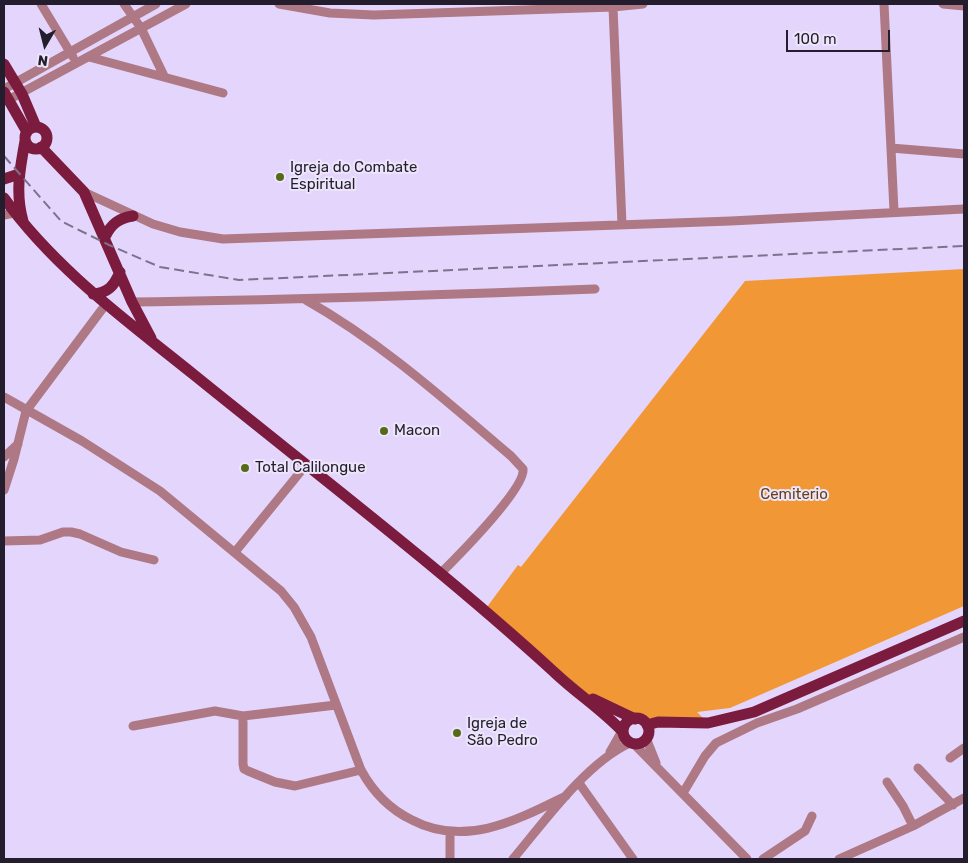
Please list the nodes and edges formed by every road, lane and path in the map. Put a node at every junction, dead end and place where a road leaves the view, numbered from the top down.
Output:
1 (41, 4) edge
2 (124, 4) edge
3 (156, 4) edge
4 (186, 4) edge
5 (279, 4) edge
6 (643, 4) edge
7 (884, 4) edge
8 (943, 4) edge
9 (964, 6) edge
10 (613, 7) junction
11 (133, 17) junction
12 (140, 28) junction
13 (70, 52) junction
14 (89, 57) junction
15 (4, 64) edge
16 (77, 64) junction
17 (164, 76) junction
18 (14, 83) junction
19 (223, 93) dead end
20 (5, 94) edge
21 (22, 94) junction
22 (29, 133) junction
23 (41, 147) junction
24 (964, 147) edge
25 (891, 148) junction
26 (960, 154) edge
27 (19, 174) junction
28 (4, 179) edge
29 (84, 192) junction
30 (4, 198) edge
31 (964, 209) edge
32 (894, 211) junction
33 (9, 214) edge
34 (133, 216) junction
35 (24, 225) junction
36 (622, 225) junction
37 (105, 237) junction
38 (120, 272) junction
39 (595, 290) dead end
40 (93, 294) junction
41 (306, 300) junction
42 (132, 302) junction
43 (106, 304) junction
44 (153, 342) junction
45 (4, 397) edge
46 (26, 411) junction
47 (18, 444) junction
48 (4, 457) edge
49 (306, 465) junction
50 (4, 490) edge
51 (4, 541) edge
52 (235, 552) junction
53 (154, 560) dead end
54 (440, 574) junction
55 (964, 621) edge
56 (964, 637) edge
57 (573, 689) junction
58 (336, 705) junction
59 (243, 716) junction
60 (634, 718) junction
61 (133, 726) dead end
62 (622, 731) junction
63 (647, 732) junction
64 (632, 744) junction
65 (964, 748) edge
66 (608, 755) junction
67 (950, 758) dead end
68 (658, 767) junction
69 (918, 768) dead end
70 (361, 770) junction
71 (888, 782) dead end
72 (579, 784) junction
73 (683, 793) junction
74 (566, 796) junction
75 (964, 798) edge
76 (952, 805) junction
77 (812, 816) dead end
78 (913, 826) junction
79 (450, 834) junction
80 (744, 856) edge
81 (450, 859) edge
82 (512, 859) edge
83 (633, 859) edge
84 (733, 859) edge
85 (764, 859) edge
86 (839, 859) edge

1 - 13 street
2 - 11 street
3 - 11 street
4 - 12 street
5 - 10 street
6 - 10 street
7 - 25 street
8 - 9 street
10 - 36 street
11 - 12 street
11 - 13 street
12 - 14 street
12 - 17 street
13 - 16 street
13 - 18 street
14 - 16 street
14 - 17 street
15 - 18 main road
16 - 21 street
17 - 19 street
18 - 20 street
18 - 21 main road
20 - 21 street
20 - 22 main road
21 - 22 main road
22 - 23 main road
22 - 23 main road
22 - 27 main road
23 - 29 main road
24 - 26 street
25 - 26 street
25 - 32 street
27 - 28 main road
27 - 35 main road
29 - 34 street
29 - 37 main road
30 - 33 main road
31 - 32 street
32 - 36 street
33 - 35 main road
34 - 36 street
34 - 37 main road
35 - 40 main road
37 - 38 main road
38 - 40 main road
38 - 42 main road
39 - 41 street
40 - 43 main road
41 - 42 street
41 - 54 street
42 - 44 main road
43 - 44 main road
43 - 46 street
44 - 49 main road
45 - 46 street
46 - 47 street
46 - 52 street
47 - 48 street
47 - 50 street
49 - 52 street
49 - 54 main road
51 - 53 street
52 - 58 street
54 - 57 main road
55 - 63 main road
56 - 73 street
57 - 60 main road
57 - 62 main road
58 - 59 street
58 - 70 street
59 - 61 street
59 - 70 street
60 - 62 main road
60 - 63 main road
62 - 64 main road
62 - 66 street
63 - 64 main road
63 - 68 street
64 - 66 street
64 - 68 street
65 - 67 street
66 - 72 street
68 - 73 street
69 - 76 street
70 - 79 street
71 - 78 street
72 - 74 street
72 - 83 street
73 - 80 street
74 - 79 street
74 - 82 street
75 - 76 street
76 - 78 street
77 - 85 street
78 - 86 street
79 - 81 street
80 - 84 street

